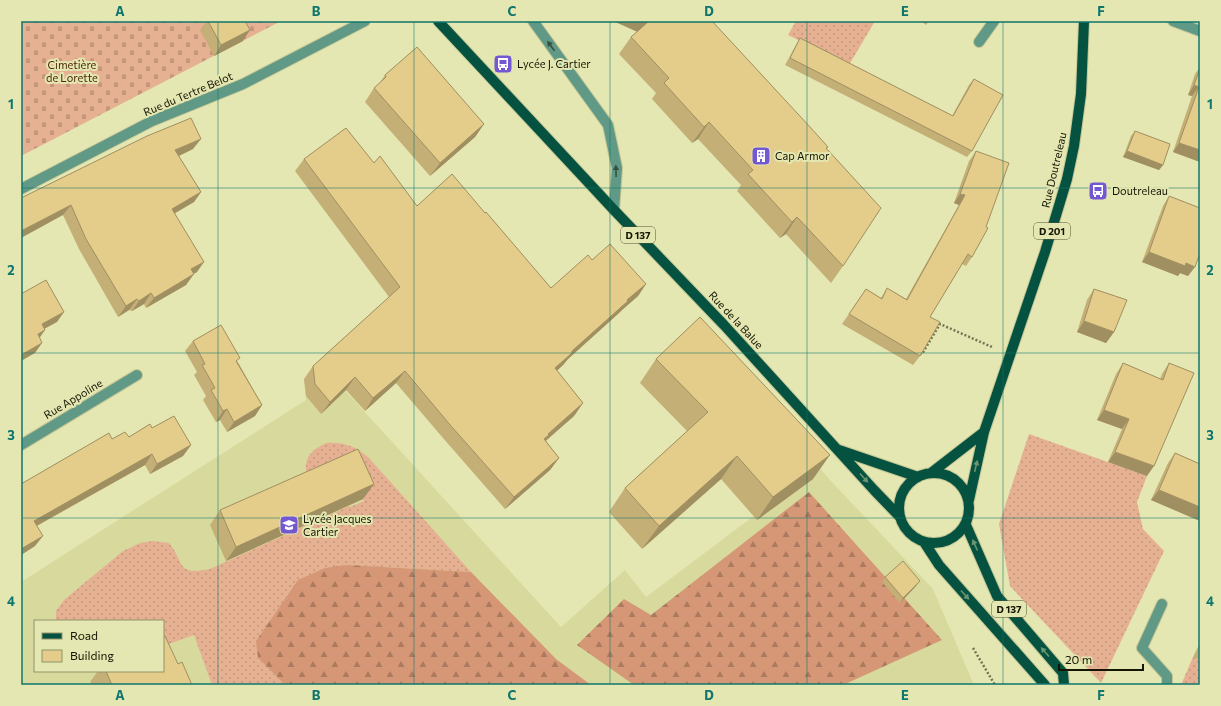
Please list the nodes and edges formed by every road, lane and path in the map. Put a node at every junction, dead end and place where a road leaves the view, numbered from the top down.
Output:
1 (365, 21) edge
2 (438, 21) edge
3 (533, 21) edge
4 (994, 21) edge
5 (1084, 21) edge
6 (1173, 21) edge
7 (1200, 31) edge
8 (979, 42) dead end
9 (21, 189) edge
10 (614, 210) junction
11 (920, 353) edge
12 (1010, 355) junction
13 (137, 374) dead end
14 (984, 432) junction
15 (21, 444) edge
16 (838, 450) junction
17 (931, 474) junction
18 (918, 477) junction
19 (969, 500) junction
20 (900, 517) junction
21 (966, 525) junction
22 (924, 542) junction
23 (1162, 604) dead end
24 (973, 648) dead end
25 (995, 685) edge
26 (1045, 685) edge
27 (1064, 685) edge
28 (1167, 685) edge

1 - 9 street, Rue du Tertre Belot
2 - 10 main road, Rue de la Balue / D 137
10 -> 3 street
4 - 8 street
5 - 12 main road, Rue Doutreleau / D 201
6 - 7 street
10 - 16 main road, Rue de la Balue / D 137
11 - 12 path
12 - 14 main road, Rue Doutreleau / D 201
13 - 15 street, Rue Appoline
14 - 17 main road
19 -> 14 main road, Rue Doutreleau / D 201
16 - 18 main road, Rue de la Balue / D 137
16 -> 20 main road, Rue de la Balue / D 137
17 - 18 main road
17 - 19 main road
18 - 20 main road
19 - 21 main road
20 - 22 main road
21 - 22 main road
27 -> 21 main road, D 137
22 -> 26 main road, D 137
23 - 28 street
24 - 25 path

